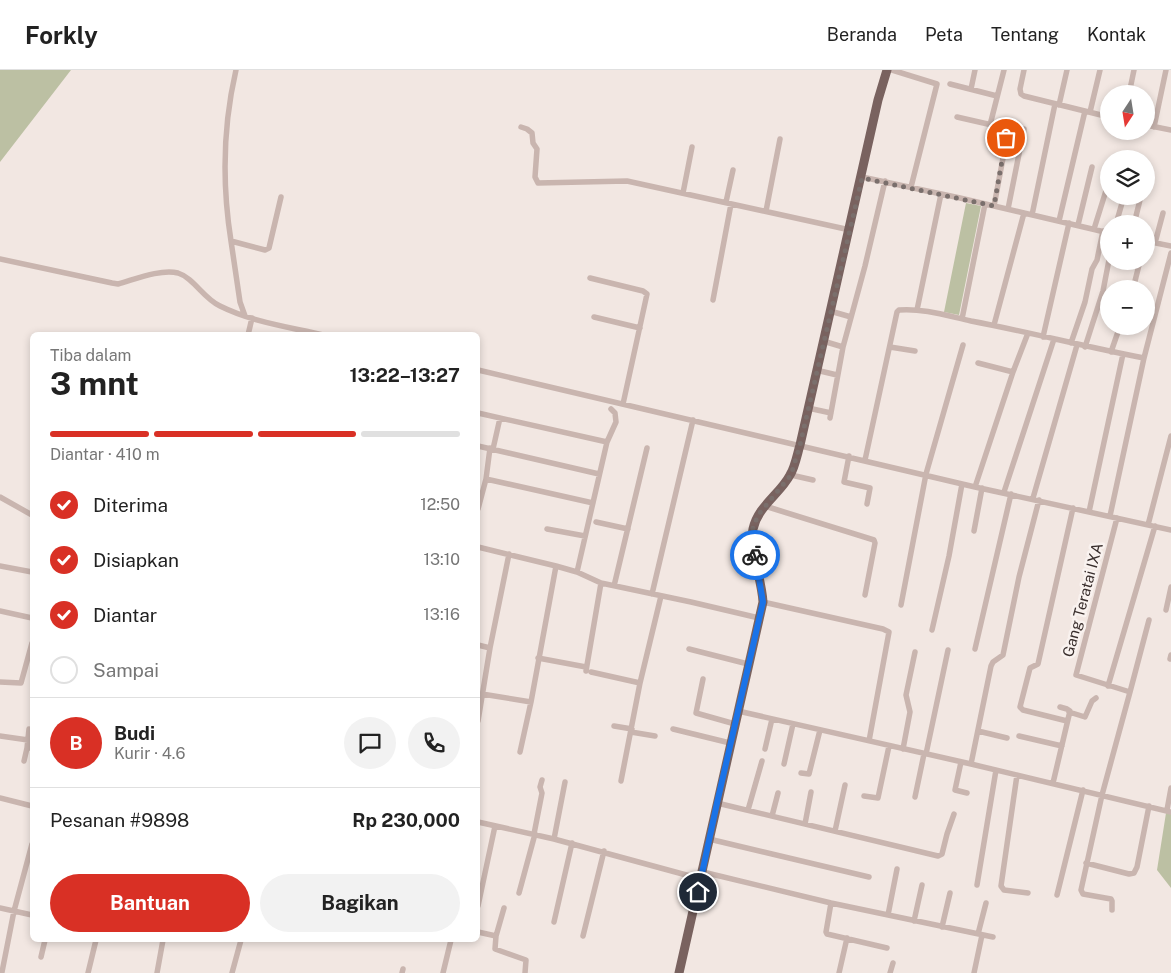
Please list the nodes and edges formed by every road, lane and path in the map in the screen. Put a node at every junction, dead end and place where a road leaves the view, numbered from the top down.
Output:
1 (236, 70) edge
2 (887, 70) edge
3 (892, 70) edge
4 (919, 70) edge
5 (975, 70) edge
6 (1004, 70) edge
7 (1024, 70) edge
8 (1067, 70) edge
9 (1100, 70) edge
10 (1134, 70) edge
11 (1166, 70) edge
12 (917, 77) junction
13 (950, 84) dead end
14 (1131, 85) edge
15 (971, 89) junction
16 (997, 96) junction
17 (1057, 104) junction
18 (1088, 112) junction
19 (1100, 115) edge
20 (957, 117) dead end
21 (1010, 121) dead end
22 (1155, 121) edge
23 (1155, 126) edge
24 (521, 127) dead end
25 (1024, 129) dead end
26 (1171, 130) edge
27 (780, 139) dead end
28 (692, 147) dead end
29 (1092, 167) dead end
30 (733, 170) dead end
31 (862, 178) junction
32 (885, 181) junction
33 (911, 187) junction
34 (683, 193) junction
35 (941, 194) junction
36 (282, 197) dead end
37 (728, 203) junction
38 (985, 204) junction
39 (1102, 205) edge
40 (994, 206) junction
41 (1008, 209) junction
42 (766, 211) junction
43 (1024, 213) junction
44 (1162, 213) dead end
45 (1032, 215) junction
46 (1060, 221) junction
47 (1069, 224) junction
48 (1078, 225) junction
49 (1094, 229) junction
50 (850, 230) junction
51 (1100, 230) edge
52 (231, 241) junction
53 (1155, 243) joint
54 (1171, 246) edge
55 (1100, 251) edge
56 (1171, 253) edge
57 (0, 258) edge
58 (1107, 270) edge
59 (590, 278) dead end
60 (713, 300) dead end
61 (917, 310) junction
62 (830, 311) junction
63 (245, 316) junction
64 (594, 317) dead end
65 (851, 317) junction
66 (252, 318) junction
67 (962, 319) junction
68 (994, 325) junction
69 (640, 328) junction
70 (249, 332) edge
71 (310, 332) edge
72 (1028, 333) junction
73 (1116, 335) edge
74 (1043, 337) junction
75 (1054, 339) junction
76 (823, 340) junction
77 (1074, 344) junction
78 (963, 345) dead end
79 (844, 347) junction
80 (890, 347) junction
81 (1085, 347) junction
82 (915, 351) dead end
83 (1111, 352) junction
84 (1123, 354) junction
85 (1144, 358) junction
86 (978, 363) dead end
87 (480, 370) edge
88 (816, 370) junction
89 (1013, 372) junction
90 (837, 376) junction
91 (623, 404) junction
92 (808, 408) junction
93 (612, 409) dead end
94 (480, 413) edge
95 (500, 418) junction
96 (693, 420) junction
97 (1171, 436) edge
98 (607, 442) junction
99 (800, 445) junction
100 (480, 446) edge
101 (492, 448) junction
102 (647, 448) dead end
103 (849, 456) junction
104 (865, 460) junction
105 (599, 474) junction
106 (926, 474) junction
107 (791, 475) junction
108 (486, 479) junction
109 (813, 480) dead end
110 (962, 484) junction
111 (975, 486) junction
112 (982, 488) junction
113 (1007, 493) junction
114 (0, 497) edge
115 (1036, 499) junction
116 (480, 502) edge
117 (593, 503) junction
118 (867, 504) dead end
119 (765, 506) junction
120 (1073, 508) junction
121 (1089, 512) junction
122 (30, 514) edge
123 (1110, 516) junction
124 (1117, 518) junction
125 (596, 522) dead end
126 (1148, 525) junction
127 (1155, 526) junction
128 (547, 529) dead end
129 (628, 529) junction
130 (1171, 530) edge
131 (974, 531) dead end
132 (585, 536) junction
133 (480, 547) edge
134 (509, 554) junction
135 (0, 566) edge
136 (556, 566) junction
137 (30, 572) edge
138 (577, 572) junction
139 (601, 583) junction
140 (614, 586) junction
141 (1171, 587) edge
142 (652, 594) junction
143 (865, 595) dead end
144 (661, 596) junction
145 (763, 602) junction
146 (901, 605) dead end
147 (1166, 610) dead end
148 (0, 611) edge
149 (30, 618) edge
150 (759, 618) junction
151 (1149, 620) dead end
152 (932, 630) dead end
153 (480, 646) edge
154 (490, 648) junction
155 (689, 649) dead end
156 (30, 650) edge
157 (948, 650) dead end
158 (975, 650) dead end
159 (915, 652) dead end
160 (538, 658) junction
161 (748, 664) junction
162 (588, 670) junction
163 (703, 679) dead end
164 (0, 682) edge
165 (640, 683) junction
166 (1108, 686) junction
167 (1130, 692) junction
168 (482, 694) junction
169 (1096, 698) dead end
170 (531, 702) junction
171 (1060, 707) dead end
172 (480, 708) edge
173 (738, 711) junction
174 (1069, 711) junction
175 (772, 719) junction
176 (1067, 721) junction
177 (735, 724) junction
178 (793, 724) junction
179 (614, 726) dead end
180 (29, 728) dead end
181 (673, 729) dead end
182 (632, 730) junction
183 (820, 730) junction
184 (978, 731) junction
185 (0, 736) edge
186 (655, 736) dead end
187 (1019, 736) dead end
188 (1007, 738) dead end
189 (28, 740) junction
190 (869, 741) junction
191 (730, 743) junction
192 (889, 746) junction
193 (1062, 746) junction
194 (30, 748) edge
195 (765, 749) dead end
196 (903, 749) junction
197 (520, 752) dead end
198 (925, 754) junction
199 (24, 761) dead end
200 (762, 761) dead end
201 (961, 762) junction
202 (784, 764) dead end
203 (971, 764) junction
204 (996, 770) junction
205 (801, 773) dead end
206 (1016, 775) junction
207 (542, 780) dead end
208 (621, 781) dead end
209 (565, 782) dead end
210 (1053, 783) junction
211 (845, 785) dead end
212 (1171, 788) edge
213 (1083, 790) junction
214 (811, 792) dead end
215 (778, 793) dead end
216 (967, 793) dead end
217 (1102, 795) junction
218 (864, 796) dead end
219 (915, 797) dead end
220 (0, 798) edge
221 (717, 803) junction
222 (30, 806) edge
223 (1149, 806) junction
224 (748, 810) junction
225 (1169, 811) edge
226 (954, 814) dead end
227 (772, 816) junction
228 (480, 822) edge
229 (804, 824) junction
230 (495, 826) junction
231 (835, 831) junction
232 (534, 834) junction
233 (554, 838) junction
234 (709, 839) junction
235 (572, 843) junction
236 (30, 851) edge
237 (604, 851) junction
238 (1086, 863) junction
239 (897, 869) dead end
240 (702, 875) junction
241 (869, 877) dead end
242 (922, 885) dead end
243 (977, 885) dead end
244 (950, 892) dead end
245 (520, 893) dead end
246 (1028, 894) dead end
247 (1057, 895) dead end
248 (480, 897) edge
249 (831, 903) junction
250 (986, 903) dead end
251 (0, 908) edge
252 (504, 908) dead end
253 (1112, 910) dead end
254 (14, 911) junction
255 (30, 915) edge
256 (888, 915) junction
257 (914, 921) junction
258 (554, 922) dead end
259 (942, 927) junction
260 (480, 932) edge
261 (980, 934) junction
262 (496, 936) junction
263 (583, 936) dead end
264 (993, 937) dead end
265 (847, 938) junction
266 (44, 942) edge
267 (96, 942) edge
268 (163, 942) edge
269 (240, 942) edge
270 (451, 942) edge
271 (887, 948) dead end
272 (41, 956) dead end
273 (893, 963) dead end
274 (2, 972) edge
275 (88, 973) edge
276 (157, 973) edge
277 (232, 973) edge
278 (443, 973) edge
279 (524, 973) edge
280 (680, 973) edge
281 (839, 973) edge
282 (890, 973) edge
283 (974, 973) edge

1 - 52 street
2 - 31 main road
3 - 12 street
4 - 12 street
5 - 15 street
6 - 16 street
7 - 17 street
8 - 17 street
9 - 18 street
10 - 14 street
11 - 22 street
12 - 33 street
13 - 15 street
15 - 16 street
16 - 20 street
17 - 18 street
17 - 45 street
18 - 19 street
18 - 46 street
21 - 40 street
23 - 26 street
24 - 34 street
25 - 41 street
27 - 42 street
28 - 34 street
29 - 48 street
30 - 37 street
31 - 32 street
31 - 50 main road
32 - 33 street
32 - 65 street
33 - 35 street
34 - 37 street
35 - 38 street
35 - 61 street
36 - 52 street
37 - 42 street
37 - 60 street
38 - 40 street
38 - 67 street
39 - 49 street
40 - 41 street
41 - 43 street
42 - 50 street
43 - 45 street
43 - 68 street
44 - 53 street
45 - 46 street
46 - 47 street
47 - 48 street
47 - 74 street
48 - 49 street
49 - 51 street
50 - 62 main road
52 - 63 street
53 - 54 street
55 - 77 street
56 - 85 street
57 - 63 street
58 - 81 street
59 - 69 street
61 - 67 street
61 - 80 street
62 - 65 street
62 - 76 main road
63 - 66 street
64 - 69 street
65 - 79 street
66 - 70 street
66 - 71 street
67 - 68 street
68 - 72 street
69 - 91 street
72 - 74 street
72 - 89 street
73 - 83 street
74 - 75 street
75 - 77 street
75 - 113 street
76 - 79 street
76 - 88 main road
77 - 81 street
77 - 115 street
78 - 106 street
79 - 90 street
80 - 82 street
80 - 104 street
81 - 83 street
83 - 84 street
84 - 85 street
84 - 121 street
85 - 123 street
86 - 89 street
87 - 91 street
88 - 90 street
88 - 92 main road
89 - 111 street
90 - 92 street
91 - 96 street
92 - 99 main road
93 - 98 street
94 - 95 street
95 - 98 street
95 - 101 street
96 - 99 street
96 - 142 street
97 - 126 street
98 - 105 street
99 - 103 street
99 - 107 main road
100 - 101 street
101 - 105 street
101 - 108 street
102 - 129 street
103 - 104 street
103 - 118 street
104 - 106 street
105 - 117 street
106 - 110 street
106 - 146 street
107 - 109 street
107 - 119 main road
108 - 116 street
108 - 117 street
110 - 111 street
110 - 152 street
111 - 112 street
112 - 113 street
112 - 131 street
113 - 115 street
113 - 158 street
114 - 122 street
115 - 120 street
115 - 184 street
117 - 132 street
119 - 143 street
119 - 145 main road
120 - 121 street
120 - 176 street
121 - 123 street
123 - 124 street
124 - 126 street
124 - 166 street, Gang Teratai IXA
125 - 129 street
126 - 127 street
127 - 130 street
127 - 166 street
128 - 132 street
129 - 140 street
132 - 138 street
133 - 134 street
134 - 136 street
134 - 154 street
135 - 137 street
136 - 138 street
136 - 160 street
138 - 139 street
139 - 140 street
139 - 162 street
140 - 142 street
141 - 147 street
142 - 144 street
144 - 150 street
144 - 165 street
145 - 150 main road
145 - 190 street
148 - 149 street
150 - 161 main road
151 - 167 street
153 - 154 street
154 - 168 street
155 - 161 street
156 - 164 street
157 - 198 street
159 - 196 street
160 - 162 street
160 - 170 street
161 - 173 main road
162 - 165 street
163 - 177 street
165 - 182 street
166 - 167 street, Gang Teratai IXA
167 - 217 street
168 - 170 street
168 - 172 street
169 - 174 street
170 - 197 street
171 - 174 street
173 - 175 street
173 - 177 main road
174 - 176 street
175 - 178 street
175 - 195 street
176 - 193 street
177 - 191 main road
178 - 183 street
178 - 202 street
179 - 182 street
180 - 189 street
181 - 191 street
182 - 186 street
182 - 208 street
183 - 190 street
183 - 205 street
184 - 188 street
184 - 203 street
185 - 189 street
187 - 193 street
189 - 194 street
190 - 192 street
191 - 221 main road
192 - 196 street
192 - 218 street
193 - 210 street
194 - 199 street
196 - 198 street
198 - 201 street
198 - 219 street
200 - 224 street
201 - 203 street
201 - 216 street
203 - 204 street
204 - 206 street
204 - 243 street
206 - 210 street
206 - 246 street
207 - 232 street
209 - 233 street
210 - 213 street
211 - 231 street
212 - 225 street
213 - 217 street
213 - 247 street
214 - 229 street
215 - 227 street
217 - 223 street
217 - 238 street
220 - 222 street
221 - 224 street
221 - 234 main road
223 - 225 street
223 - 238 street
224 - 227 street
226 - 231 street
227 - 229 street
228 - 230 street
229 - 231 street
230 - 232 street
230 - 248 street
232 - 233 street
232 - 245 street
233 - 235 street
234 - 240 main road
234 - 241 street
235 - 237 street
235 - 258 street
236 - 254 street
237 - 240 street
237 - 263 street
238 - 253 street
239 - 256 street
240 - 249 street
240 - 280 main road
242 - 257 street
244 - 259 street
249 - 256 street
249 - 265 street
250 - 261 street
251 - 254 street
252 - 262 street
254 - 255 street
254 - 274 street
256 - 257 street
257 - 259 street
259 - 261 street
260 - 262 street
261 - 264 street
261 - 283 street
262 - 279 street
265 - 271 street
265 - 281 street
266 - 272 street
267 - 275 street
268 - 276 street
269 - 277 street
270 - 278 street
273 - 282 street

